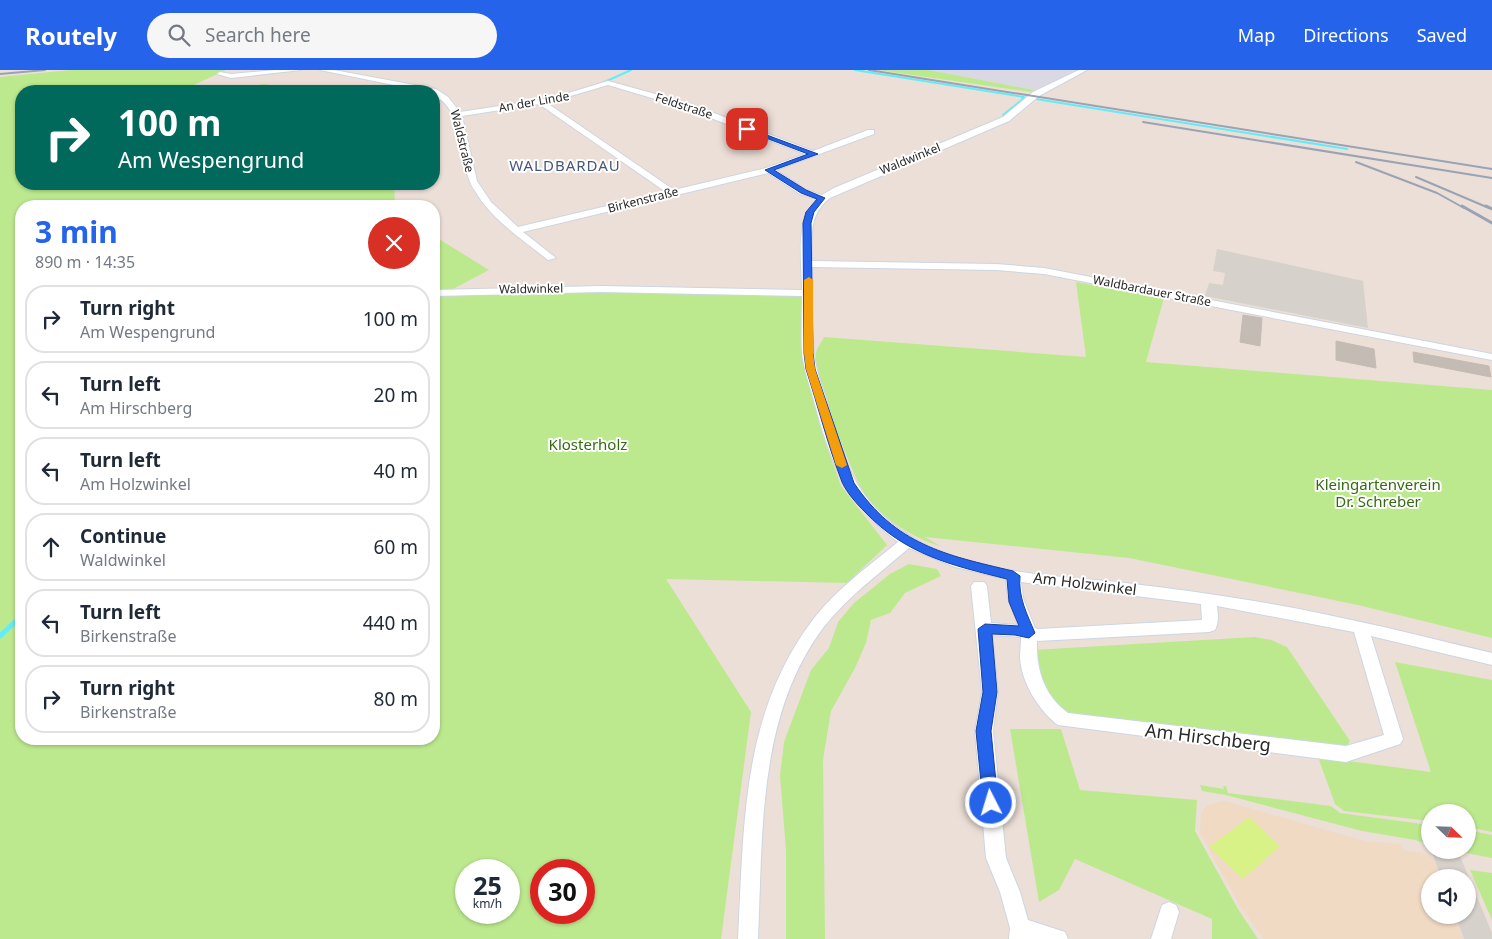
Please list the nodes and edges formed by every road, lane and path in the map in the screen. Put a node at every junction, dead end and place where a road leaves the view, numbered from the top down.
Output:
1 (229, 70) edge
2 (298, 70) edge
3 (323, 70) edge
4 (1084, 70) edge
5 (608, 83) joint
6 (402, 85) edge
7 (440, 94) edge
8 (541, 102) junction
9 (458, 114) junction
10 (871, 132) dead end
11 (814, 154) junction
12 (769, 170) junction
13 (673, 193) junction
14 (822, 198) junction
15 (518, 230) junction
16 (551, 258) dead end
17 (808, 264) junction
18 (440, 293) edge
19 (809, 293) junction
20 (1492, 357) edge
21 (907, 542) junction
22 (1013, 576) junction
23 (979, 586) dead end
24 (1208, 599) junction
25 (985, 629) junction
26 (1361, 629) junction
27 (1029, 633) junction
28 (1492, 659) edge
29 (1169, 912) dead end
30 (1020, 933) edge
31 (748, 939) edge
32 (1058, 939) edge
33 (1161, 939) edge

1 - 2 street
3 - 6 street, Waldstraße
4 - 14 street, Waldwinkel
5 - 8 street, An der Linde
5 - 11 street, Feldstraße
7 - 9 street, Waldstraße
8 - 9 street, An der Linde
8 - 13 street
9 - 15 street, Waldstraße
10 - 11 street, Birkenstraße
11 - 12 street, Birkenstraße
12 - 13 street, Birkenstraße
12 - 14 street
13 - 15 street, Birkenstraße
14 - 17 street, Waldwinkel
15 - 16 street, Waldstraße
17 - 19 street, Waldwinkel
17 - 20 street, Waldbardauer Straße
18 - 19 street, Waldwinkel
19 - 21 street, Waldwinkel
21 - 22 street, Am Holzwinkel
21 - 31 street
22 - 24 street, Am Holzwinkel
22 - 27 street, Am Hirschberg
23 - 25 street
24 - 26 street, Am Holzwinkel
24 - 27 street
25 - 27 street
25 - 30 street
26 - 27 street, Am Hirschberg
26 - 28 street, Am Holzwinkel
29 - 33 street
30 - 32 street

